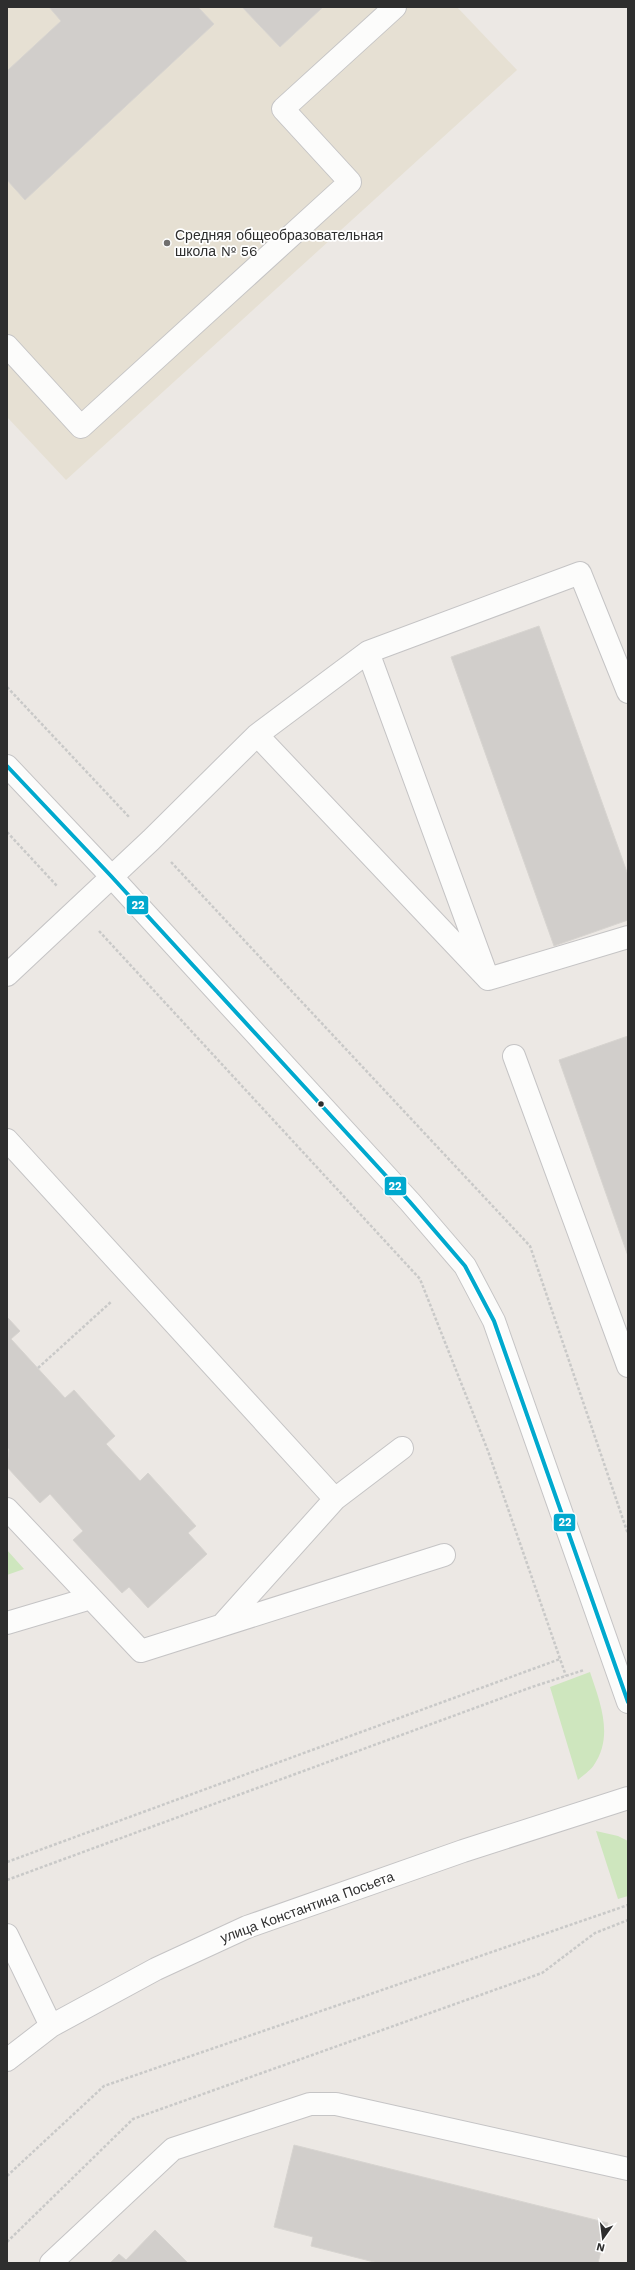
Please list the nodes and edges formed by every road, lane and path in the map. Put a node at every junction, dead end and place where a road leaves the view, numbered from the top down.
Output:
1 (395, 7) edge
2 (7, 346) edge
3 (368, 652) junction
4 (7, 687) edge
5 (628, 692) edge
6 (258, 735) junction
7 (7, 766) edge
8 (7, 832) edge
9 (151, 840) junction
10 (111, 876) junction
11 (77, 908) junction
12 (628, 937) edge
13 (7, 975) edge
14 (488, 978) junction
15 (514, 1056) dead end
16 (7, 1140) edge
17 (135, 1280) junction
18 (628, 1366) edge
19 (38, 1368) dead end
20 (402, 1448) dead end
21 (335, 1499) junction
22 (7, 1508) edge
23 (628, 1534) edge
24 (444, 1555) dead end
25 (91, 1598) junction
26 (7, 1623) edge
27 (221, 1626) junction
28 (560, 1659) junction
29 (612, 1661) junction
30 (566, 1676) junction
31 (628, 1702) edge
32 (628, 1798) edge
33 (7, 1862) edge
34 (7, 1880) edge
35 (628, 1905) edge
36 (628, 1920) edge
37 (7, 1935) edge
38 (51, 2026) junction
39 (7, 2060) edge
40 (628, 2169) edge
41 (7, 2176) edge
42 (7, 2242) edge
43 (51, 2263) edge

1 - 2 street
3 - 5 street
3 - 6 street
3 - 14 street
4 - 9 path
6 - 9 street
6 - 14 street
7 - 10 street
8 - 11 path
9 - 10 street
9 - 23 path
10 - 11 street
10 - 29 street
11 - 13 street
11 - 28 path
12 - 14 street
15 - 18 street
16 - 17 street
17 - 19 path
17 - 21 street
20 - 21 street
21 - 27 street
22 - 25 street
24 - 27 street
25 - 26 street
25 - 27 street
28 - 30 path
28 - 33 path
29 - 30 path
29 - 31 street
30 - 34 path
32 - 38 street, улица Константина Посьета
35 - 41 path
36 - 42 path
37 - 38 street
38 - 39 street, улица Константина Посьета
40 - 43 street

